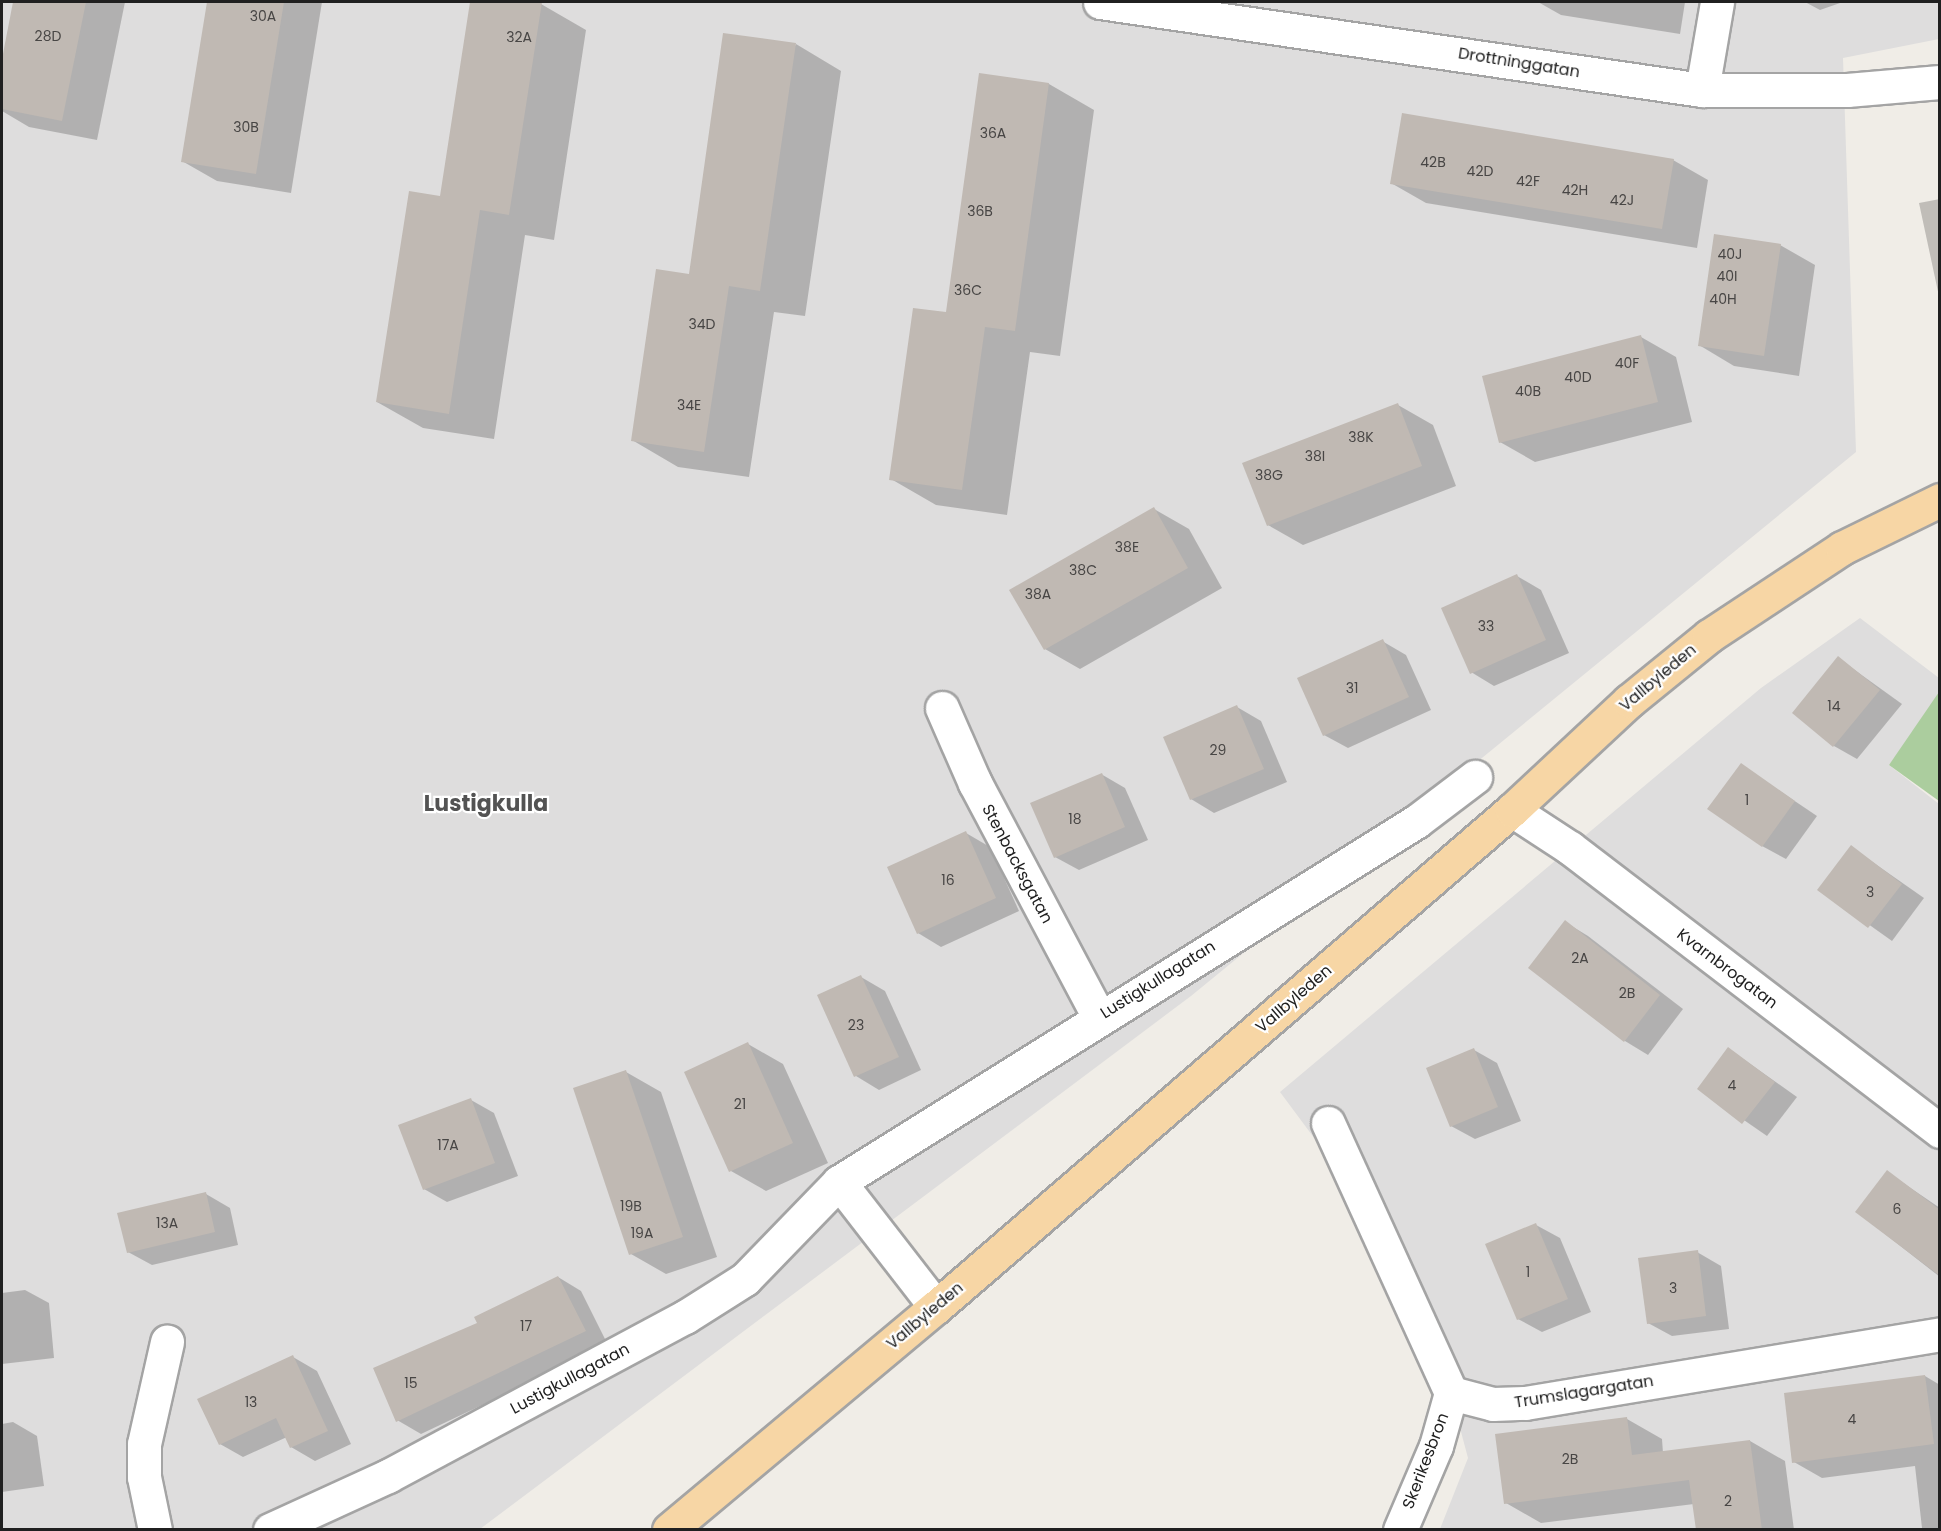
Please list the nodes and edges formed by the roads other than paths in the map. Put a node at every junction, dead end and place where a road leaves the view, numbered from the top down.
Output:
1 (1100, 2) edge
2 (1717, 2) edge
3 (1940, 82) edge
4 (1702, 90) junction
5 (1940, 500) edge
6 (942, 708) dead end
7 (1475, 777) dead end
8 (1512, 810) junction
9 (1099, 1017) junction
10 (1329, 1123) dead end
11 (1940, 1131) edge
12 (839, 1182) junction
13 (936, 1307) junction
14 (1940, 1334) edge
15 (167, 1342) dead end
16 (1451, 1393) junction
17 (155, 1530) edge
18 (270, 1530) edge
19 (669, 1530) edge
20 (1400, 1530) edge

1 - 4 street, Drottninggatan
2 - 4 street
3 - 4 street, Drottninggatan
5 - 8 main road, Vallbyleden
6 - 9 street, Stenbacksgatan
7 - 9 street, Lustigkullagatan
8 - 11 street, Kvarnbrogatan
8 - 13 main road, Vallbyleden
9 - 12 street, Lustigkullagatan
10 - 16 street
12 - 13 street
12 - 18 street, Lustigkullagatan
13 - 19 main road, Vallbyleden
14 - 16 street, Trumslagargatan
15 - 17 street
16 - 20 street, Skerikesbron

